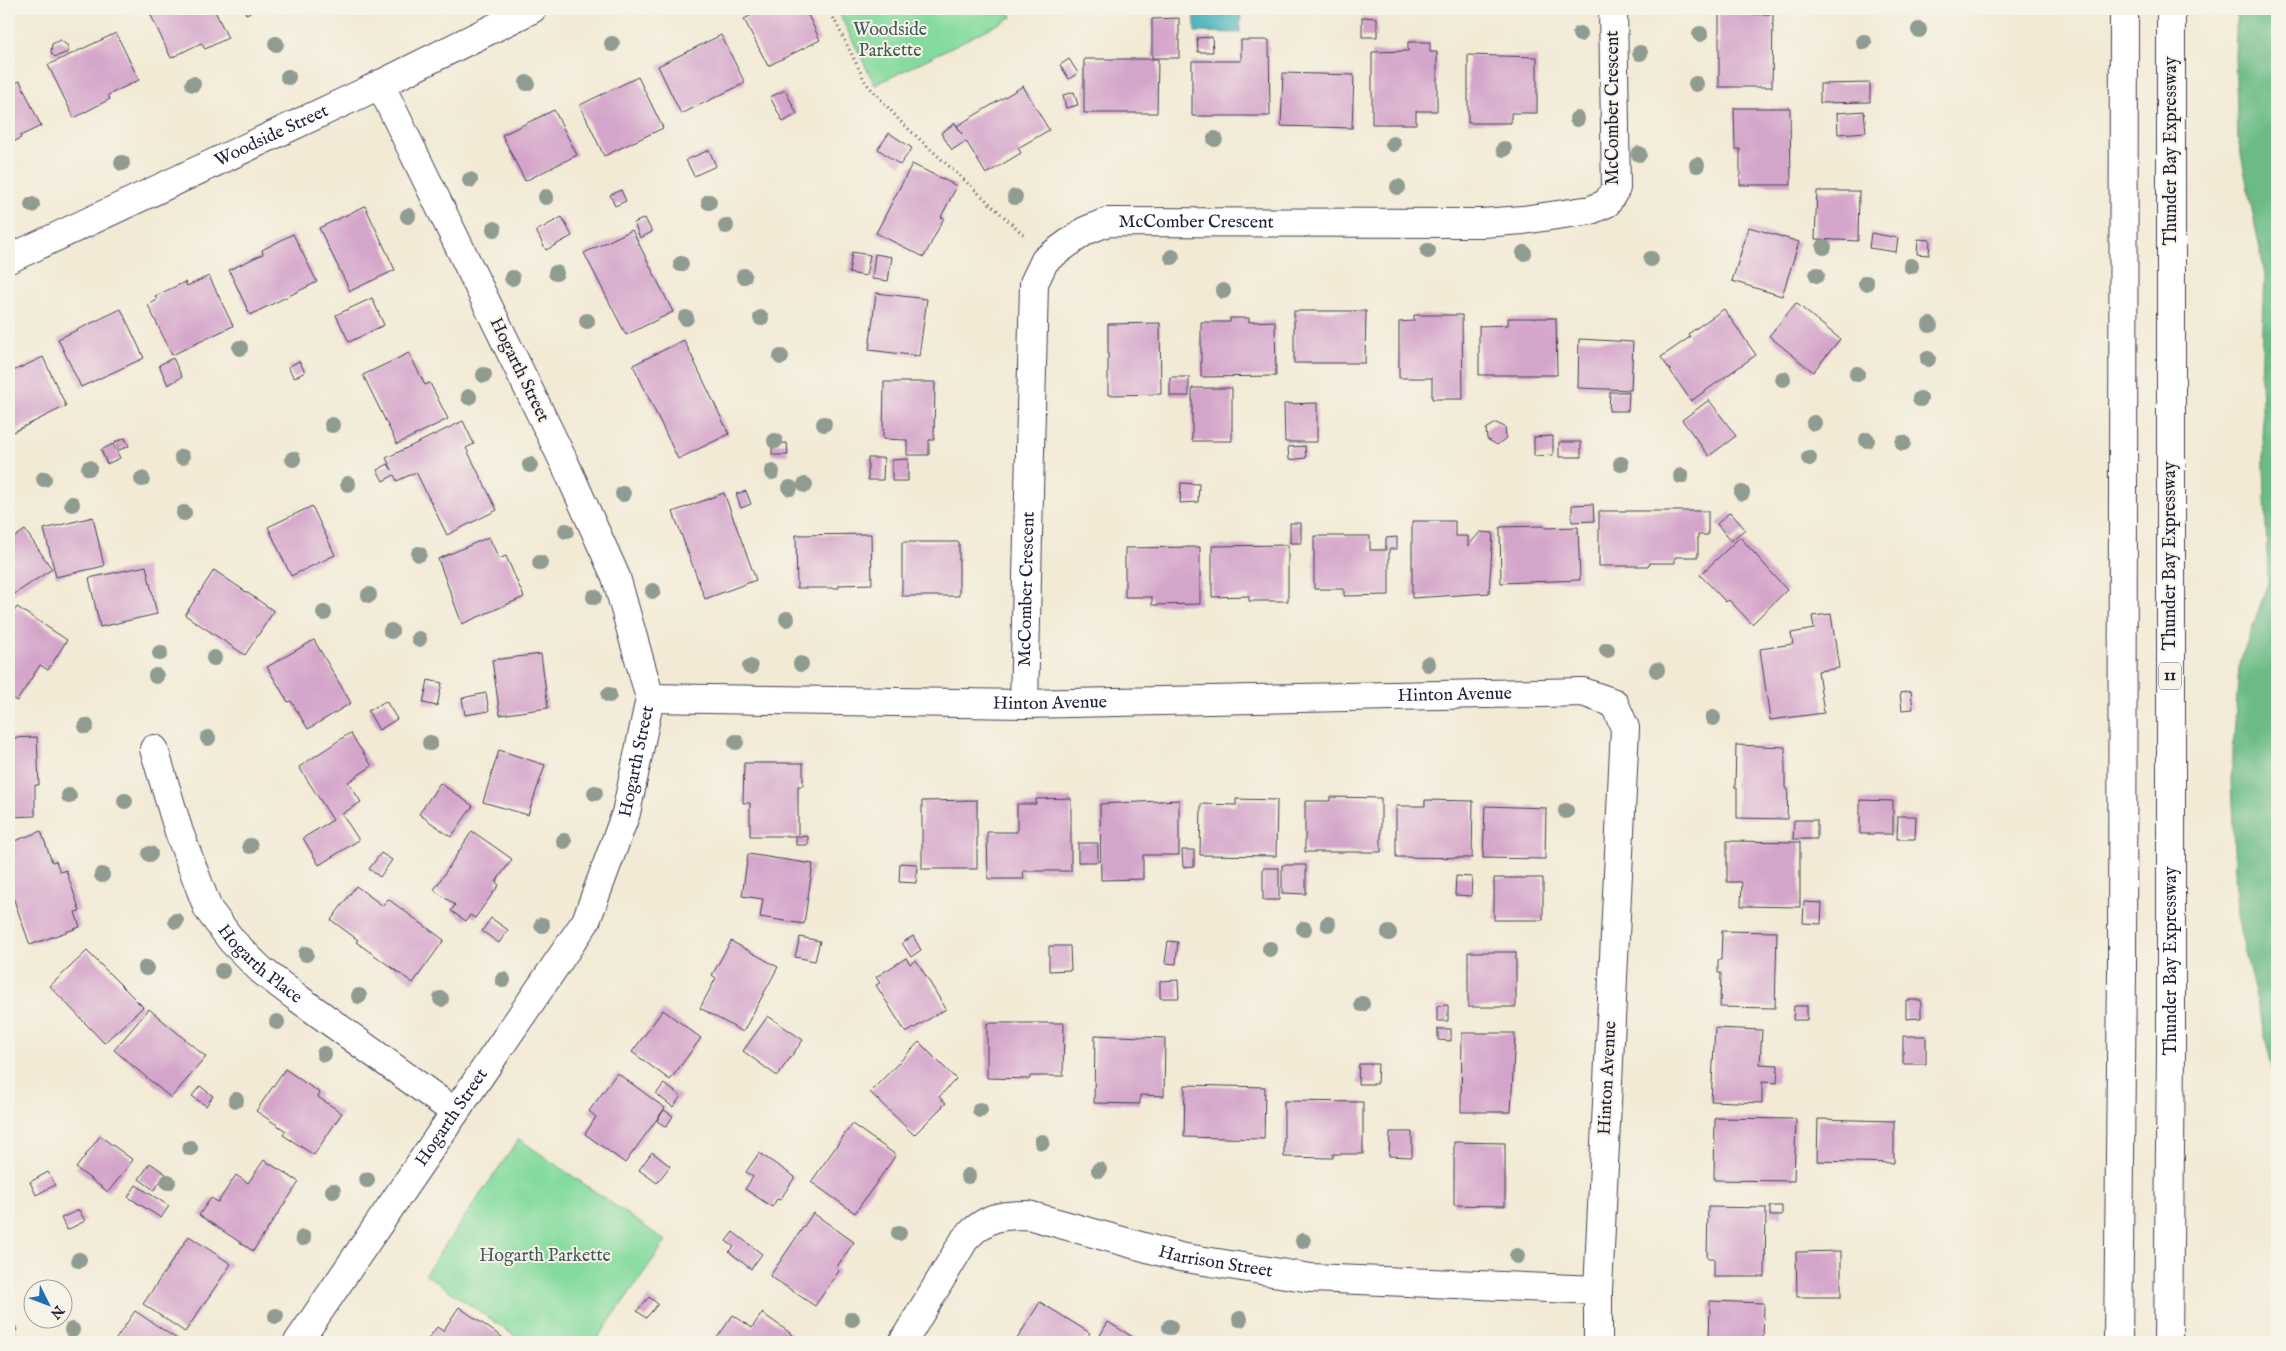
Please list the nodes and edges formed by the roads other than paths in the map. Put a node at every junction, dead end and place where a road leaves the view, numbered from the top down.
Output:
1 (532, 9) edge
2 (1614, 9) edge
3 (2124, 9) edge
4 (2171, 9) edge
5 (380, 84) junction
6 (9, 259) edge
7 (650, 698) junction
8 (1024, 704) junction
9 (154, 749) dead end
10 (455, 1112) junction
11 (1598, 1290) junction
12 (298, 1342) edge
13 (903, 1342) edge
14 (1598, 1342) edge
15 (2118, 1342) edge
16 (2168, 1342) edge

1 - 5 main road, Woodside Street
2 - 8 main road, McComber Crescent
3 - 15 main road
4 - 16 main road, Thunder Bay Expressway / 11
5 - 6 main road, Woodside Street
5 - 7 main road, Hogarth Street
7 - 8 main road, Hinton Avenue
7 - 10 main road, Hogarth Street
8 - 11 main road, Hinton Avenue
9 - 10 main road, Hogarth Place
10 - 12 main road, Hogarth Street
11 - 13 main road, Harrison Street
11 - 14 main road, Hinton Avenue

